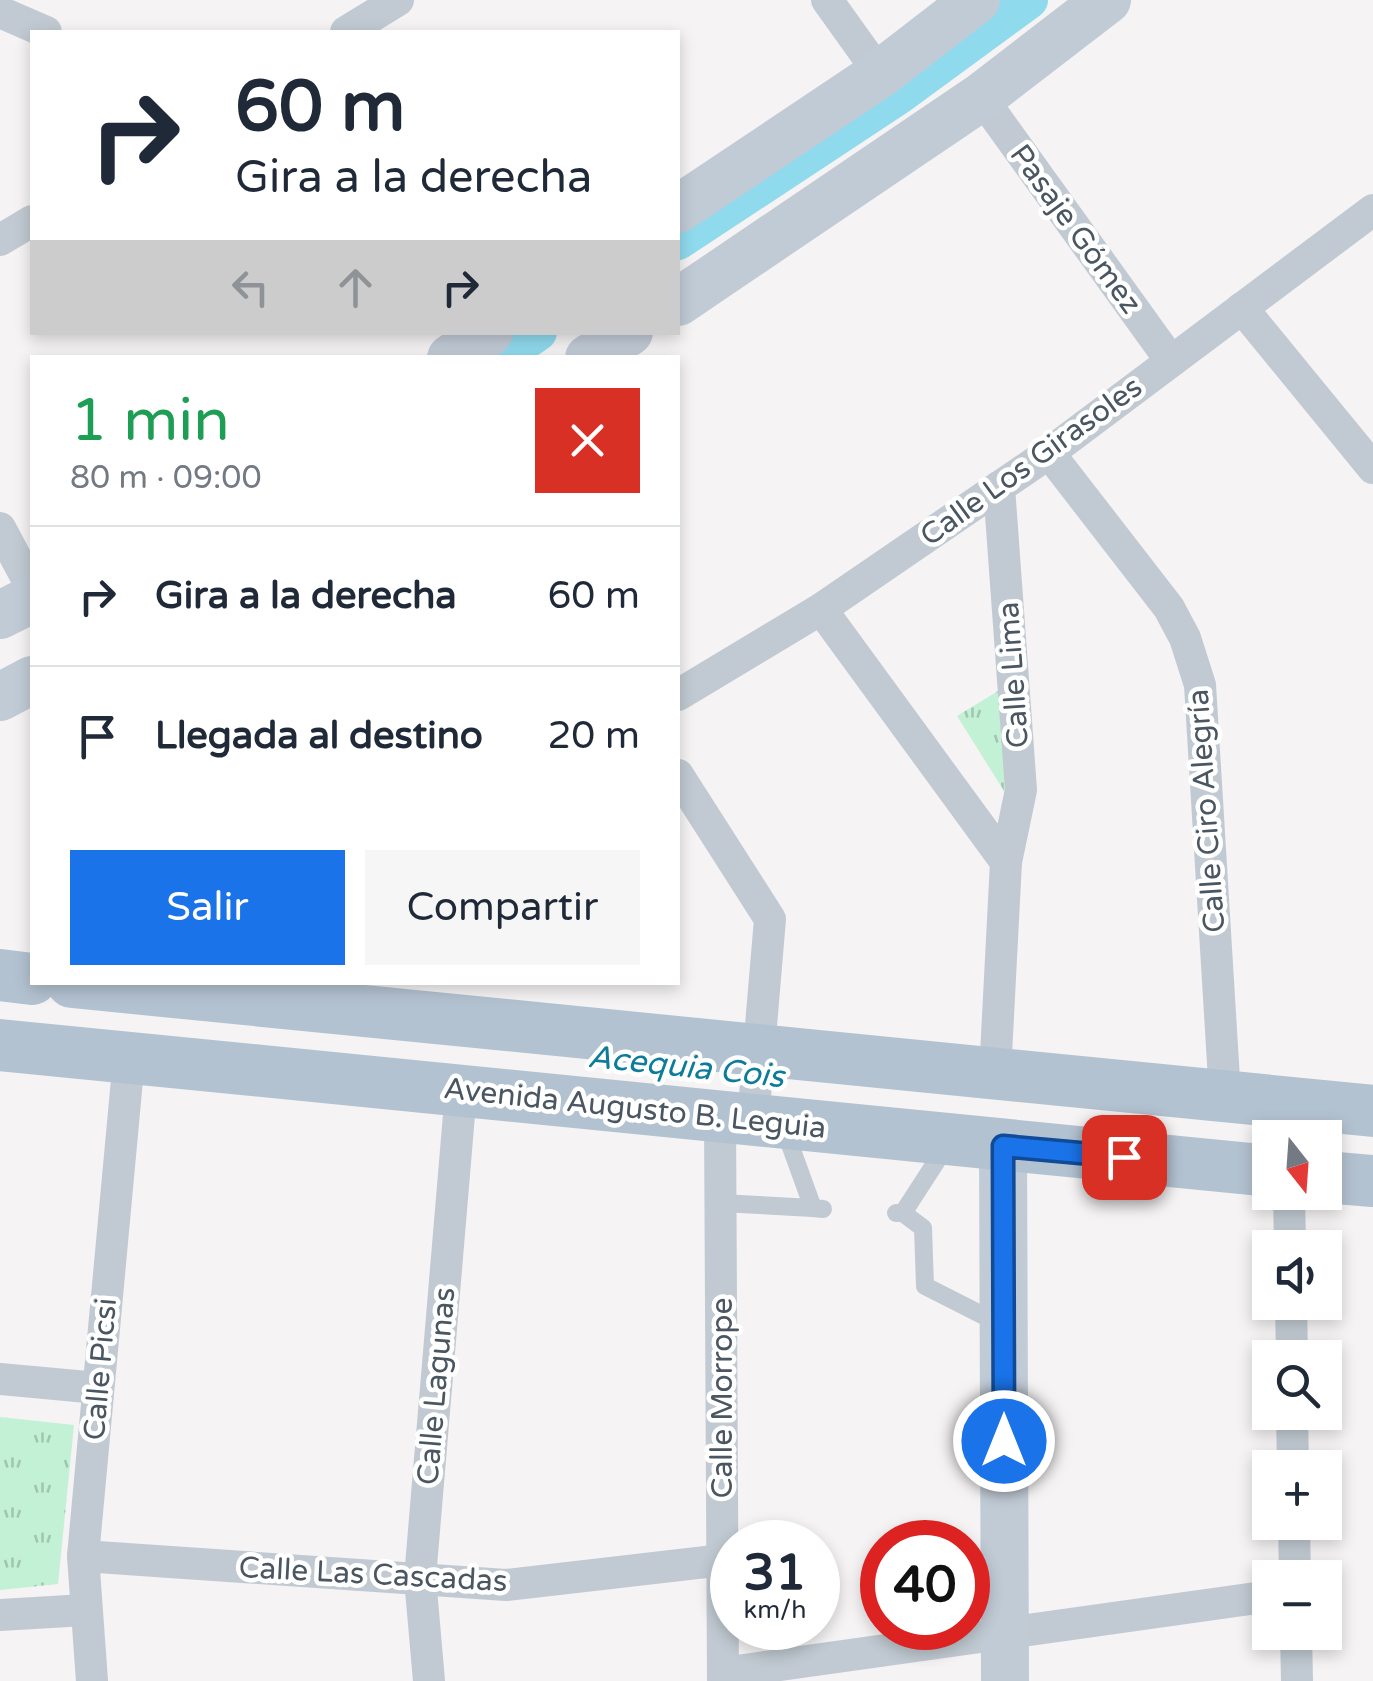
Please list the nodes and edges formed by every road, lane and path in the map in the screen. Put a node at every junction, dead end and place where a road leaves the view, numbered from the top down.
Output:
1 (398, 0) edge
2 (827, 0) edge
3 (976, 0) edge
4 (1107, 0) edge
5 (0, 12) edge
6 (41, 30) edge
7 (349, 30) edge
8 (880, 74) junction
9 (980, 98) junction
10 (680, 208) edge
11 (1373, 210) edge
12 (30, 223) edge
13 (0, 240) edge
14 (680, 301) edge
15 (1242, 308) junction
16 (484, 335) edge
17 (624, 335) edge
18 (454, 355) edge
19 (594, 355) edge
20 (1171, 361) junction
21 (1049, 453) junction
22 (1373, 468) edge
23 (999, 487) junction
24 (0, 528) edge
25 (30, 584) edge
26 (30, 600) edge
27 (821, 609) junction
28 (0, 615) edge
29 (30, 681) edge
30 (680, 694) edge
31 (0, 697) edge
32 (680, 778) edge
33 (1006, 862) junction
34 (0, 976) edge
35 (30, 978) edge
36 (131, 985) edge
37 (249, 991) edge
38 (0, 1045) edge
39 (757, 1053) junction
40 (129, 1058) junction
41 (994, 1074) junction
42 (461, 1091) junction
43 (1224, 1096) junction
44 (1373, 1111) edge
45 (752, 1119) junction
46 (950, 1140) junction
47 (1003, 1146) junction
48 (1252, 1169) edge
49 (1342, 1178) edge
50 (1373, 1181) edge
51 (721, 1204) junction
52 (1004, 1326) junction
53 (0, 1379) edge
54 (98, 1388) junction
55 (723, 1520) edge
56 (83, 1556) junction
57 (710, 1561) edge
58 (420, 1578) junction
59 (1252, 1599) edge
60 (85, 1610) junction
61 (0, 1615) edge
62 (1004, 1634) junction
63 (724, 1650) edge
64 (1296, 1650) edge
65 (724, 1677) edge
66 (92, 1681) edge
67 (429, 1681) edge
68 (1004, 1681) edge
69 (1297, 1681) edge

1 - 7 street
2 - 8 street
3 - 8 main road
4 - 9 main road
5 - 6 street
8 - 10 main road
9 - 14 main road
9 - 20 street, Pasaje Gómez
11 - 15 street, Calle Los Girasoles
12 - 13 street
15 - 20 street, Calle Los Girasoles
15 - 22 street
16 - 18 main road
17 - 19 main road
20 - 21 street, Calle Los Girasoles
21 - 23 street, Calle Los Girasoles
21 - 43 street, Calle Ciro Alegría
23 - 27 street, Calle Los Girasoles
23 - 33 street, Calle Lima
24 - 25 street
26 - 28 main road
27 - 30 street, Calle Los Girasoles
27 - 33 street
29 - 31 main road
32 - 39 street, Calle Morrope
33 - 41 street, Calle Lima
34 - 35 main road
36 - 37 main road
37 - 39 main road
38 - 40 main road, Avenida Augusto B. Leguia
39 - 41 main road
39 - 45 street, Calle Morrope
40 - 42 main road, Avenida Augusto B. Leguia
40 - 54 street, Calle Picsi
41 - 43 main road
42 - 45 main road, Avenida Augusto B. Leguia
42 - 58 street, Calle Lagunas
43 - 44 main road
45 - 46 main road, Avenida Augusto B. Leguia
45 - 51 street, Calle Morrope
45 - 51 lane
46 - 47 main road, Avenida Augusto B. Leguia
46 - 52 lane
47 - 48 main road, Avenida Augusto B. Leguia
47 - 52 main road
49 - 50 main road
51 - 55 street, Calle Morrope
52 - 62 main road
53 - 54 street
54 - 56 street, Calle Picsi
56 - 58 street, Calle Las Cascadas
56 - 60 street, Calle Picsi
57 - 58 street, Calle Las Cascadas
58 - 67 street, Calle Lagunas
59 - 62 street
60 - 61 street
60 - 66 street, Calle Picsi
62 - 65 street
62 - 68 main road
63 - 65 street, Calle Morrope
64 - 69 street

